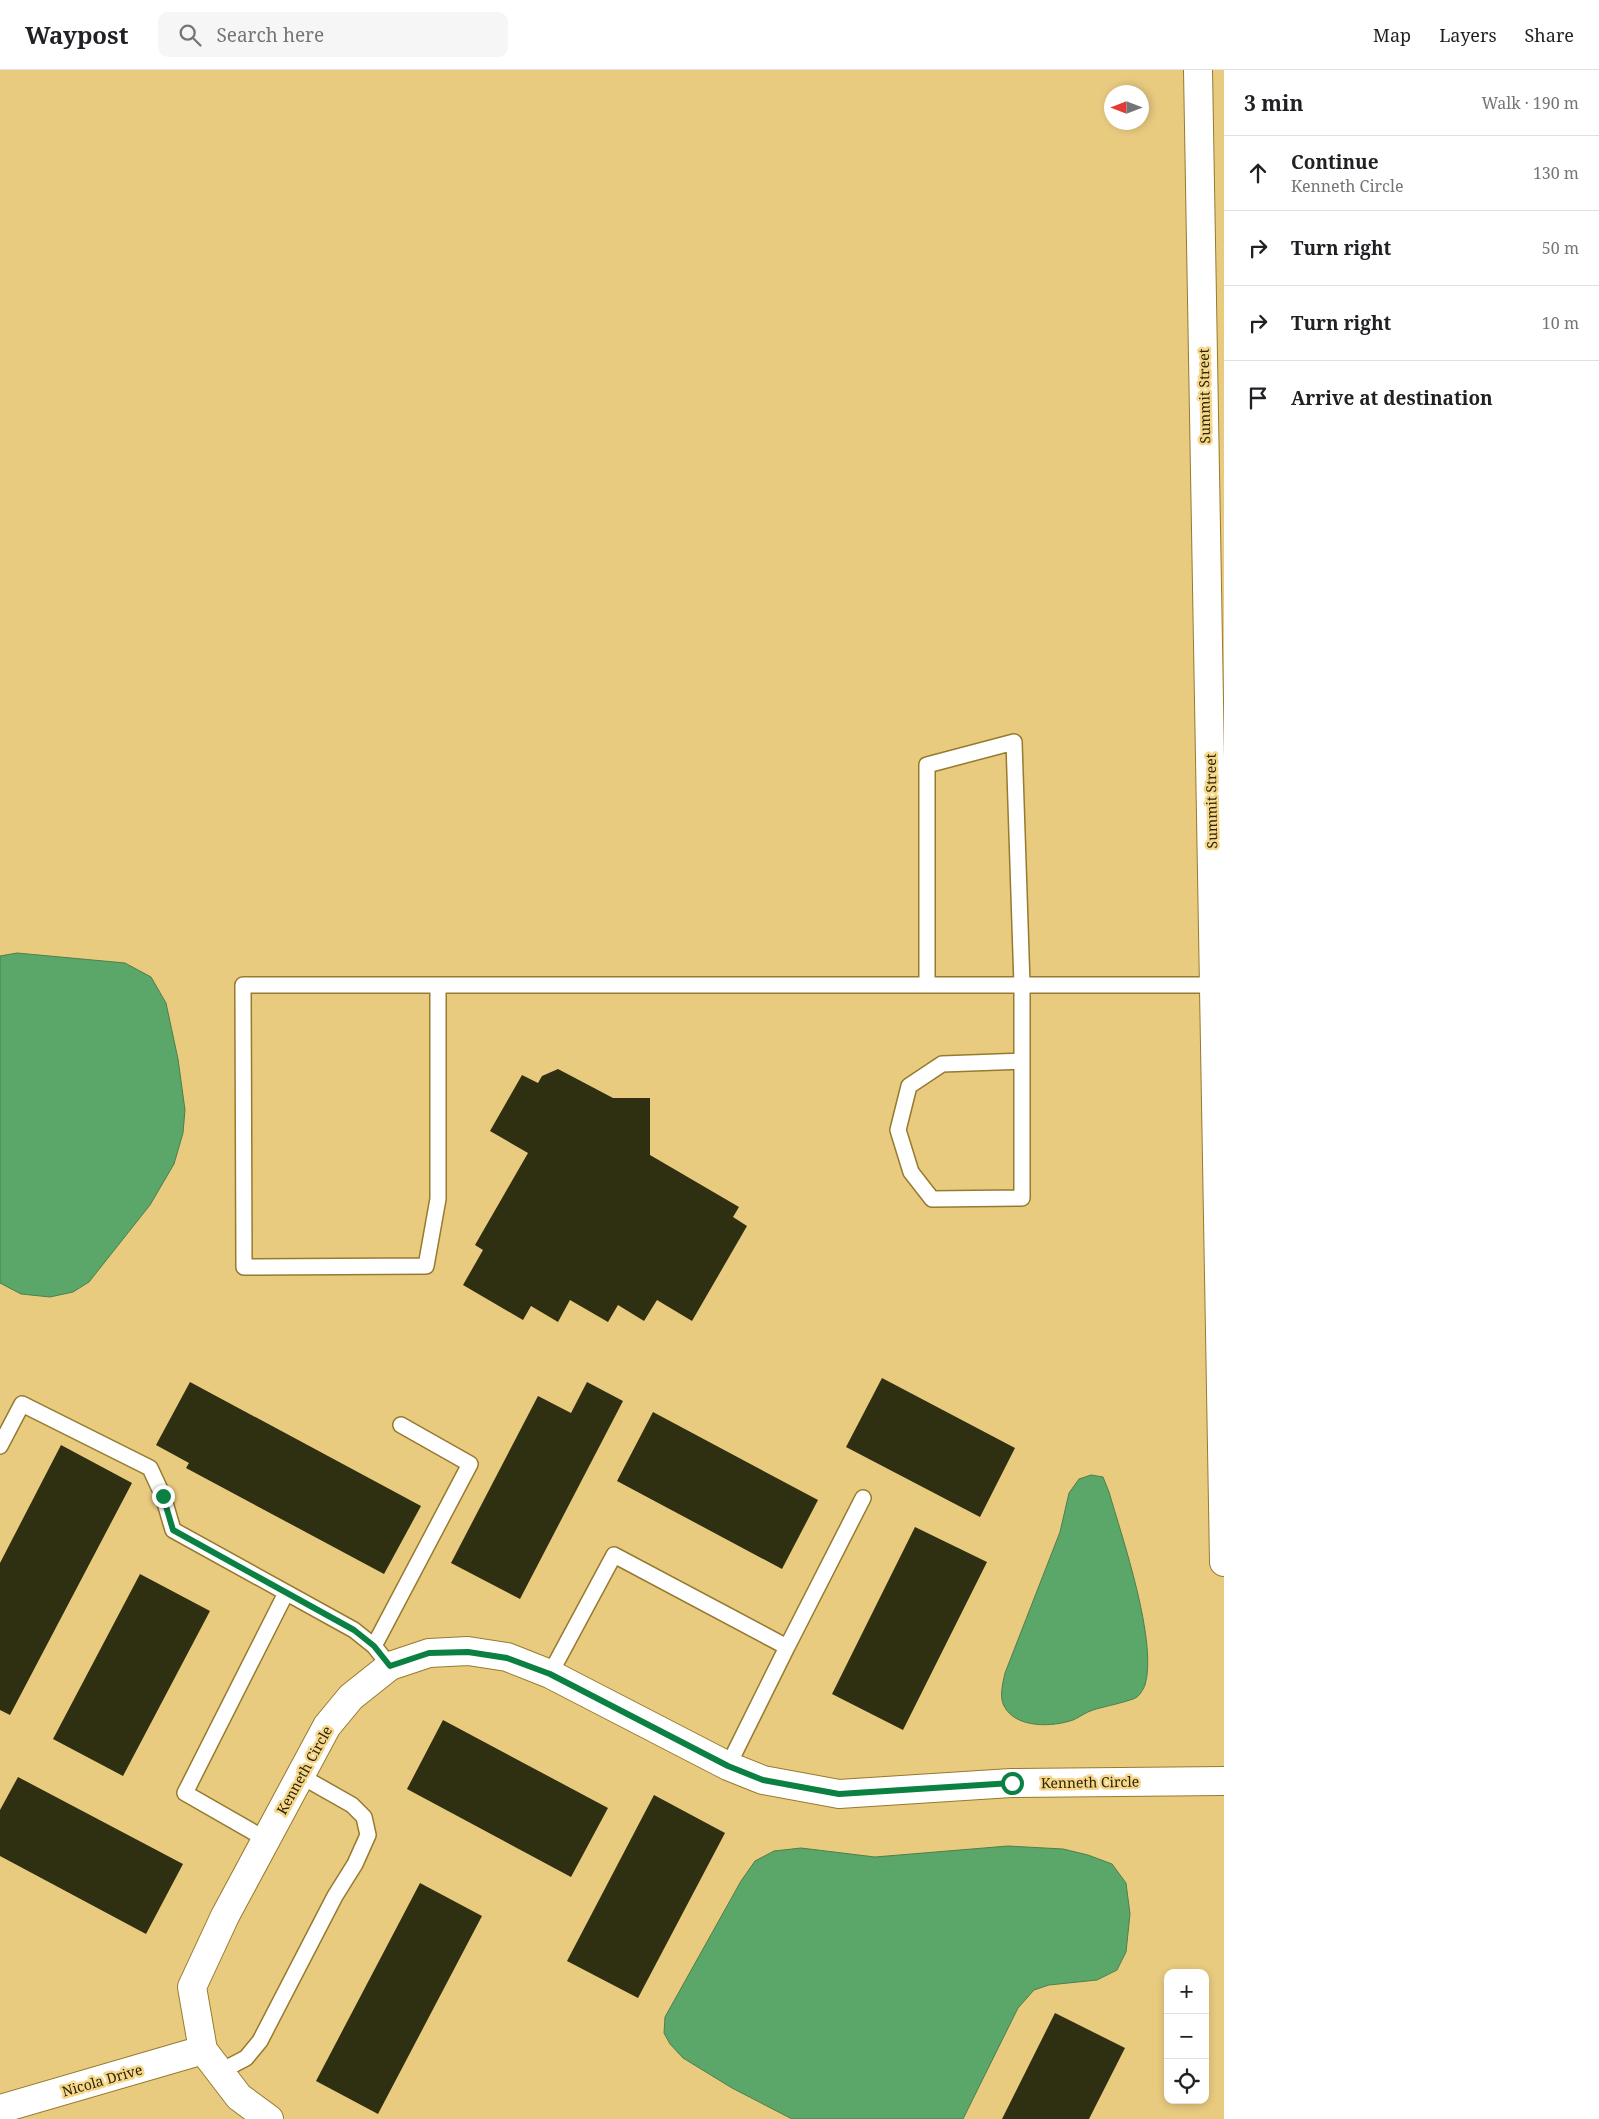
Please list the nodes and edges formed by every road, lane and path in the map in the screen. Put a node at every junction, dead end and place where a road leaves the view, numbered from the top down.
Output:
1 (1198, 70) edge
2 (438, 985) junction
3 (927, 985) junction
4 (1022, 985) junction
5 (1214, 985) junction
6 (1022, 1061) junction
7 (401, 1425) dead end
8 (0, 1446) edge
9 (863, 1498) dead end
10 (1224, 1562) edge
11 (286, 1593) junction
12 (787, 1647) junction
13 (382, 1656) junction
14 (550, 1674) junction
15 (728, 1766) junction
16 (300, 1775) junction
17 (1224, 1780) edge
18 (267, 1840) junction
19 (203, 2050) junction
20 (221, 2071) junction
21 (0, 2109) edge
22 (269, 2119) edge

1 - 5 street, Summit Street
2 - 2 lane
2 - 3 lane
3 - 4 lane
3 - 4 lane
4 - 5 lane
4 - 6 lane
5 - 10 street, Summit Street
6 - 6 lane
7 - 13 lane
8 - 11 lane
9 - 12 lane
11 - 13 lane
11 - 18 lane
12 - 14 lane
12 - 15 lane
13 - 14 street, Kenneth Circle
13 - 16 street, Kenneth Circle
14 - 15 street, Kenneth Circle
15 - 17 street, Kenneth Circle
16 - 18 street, Kenneth Circle
16 - 20 lane
18 - 19 street, Kenneth Circle
19 - 20 street
19 - 21 street, Nicola Drive
20 - 22 street

